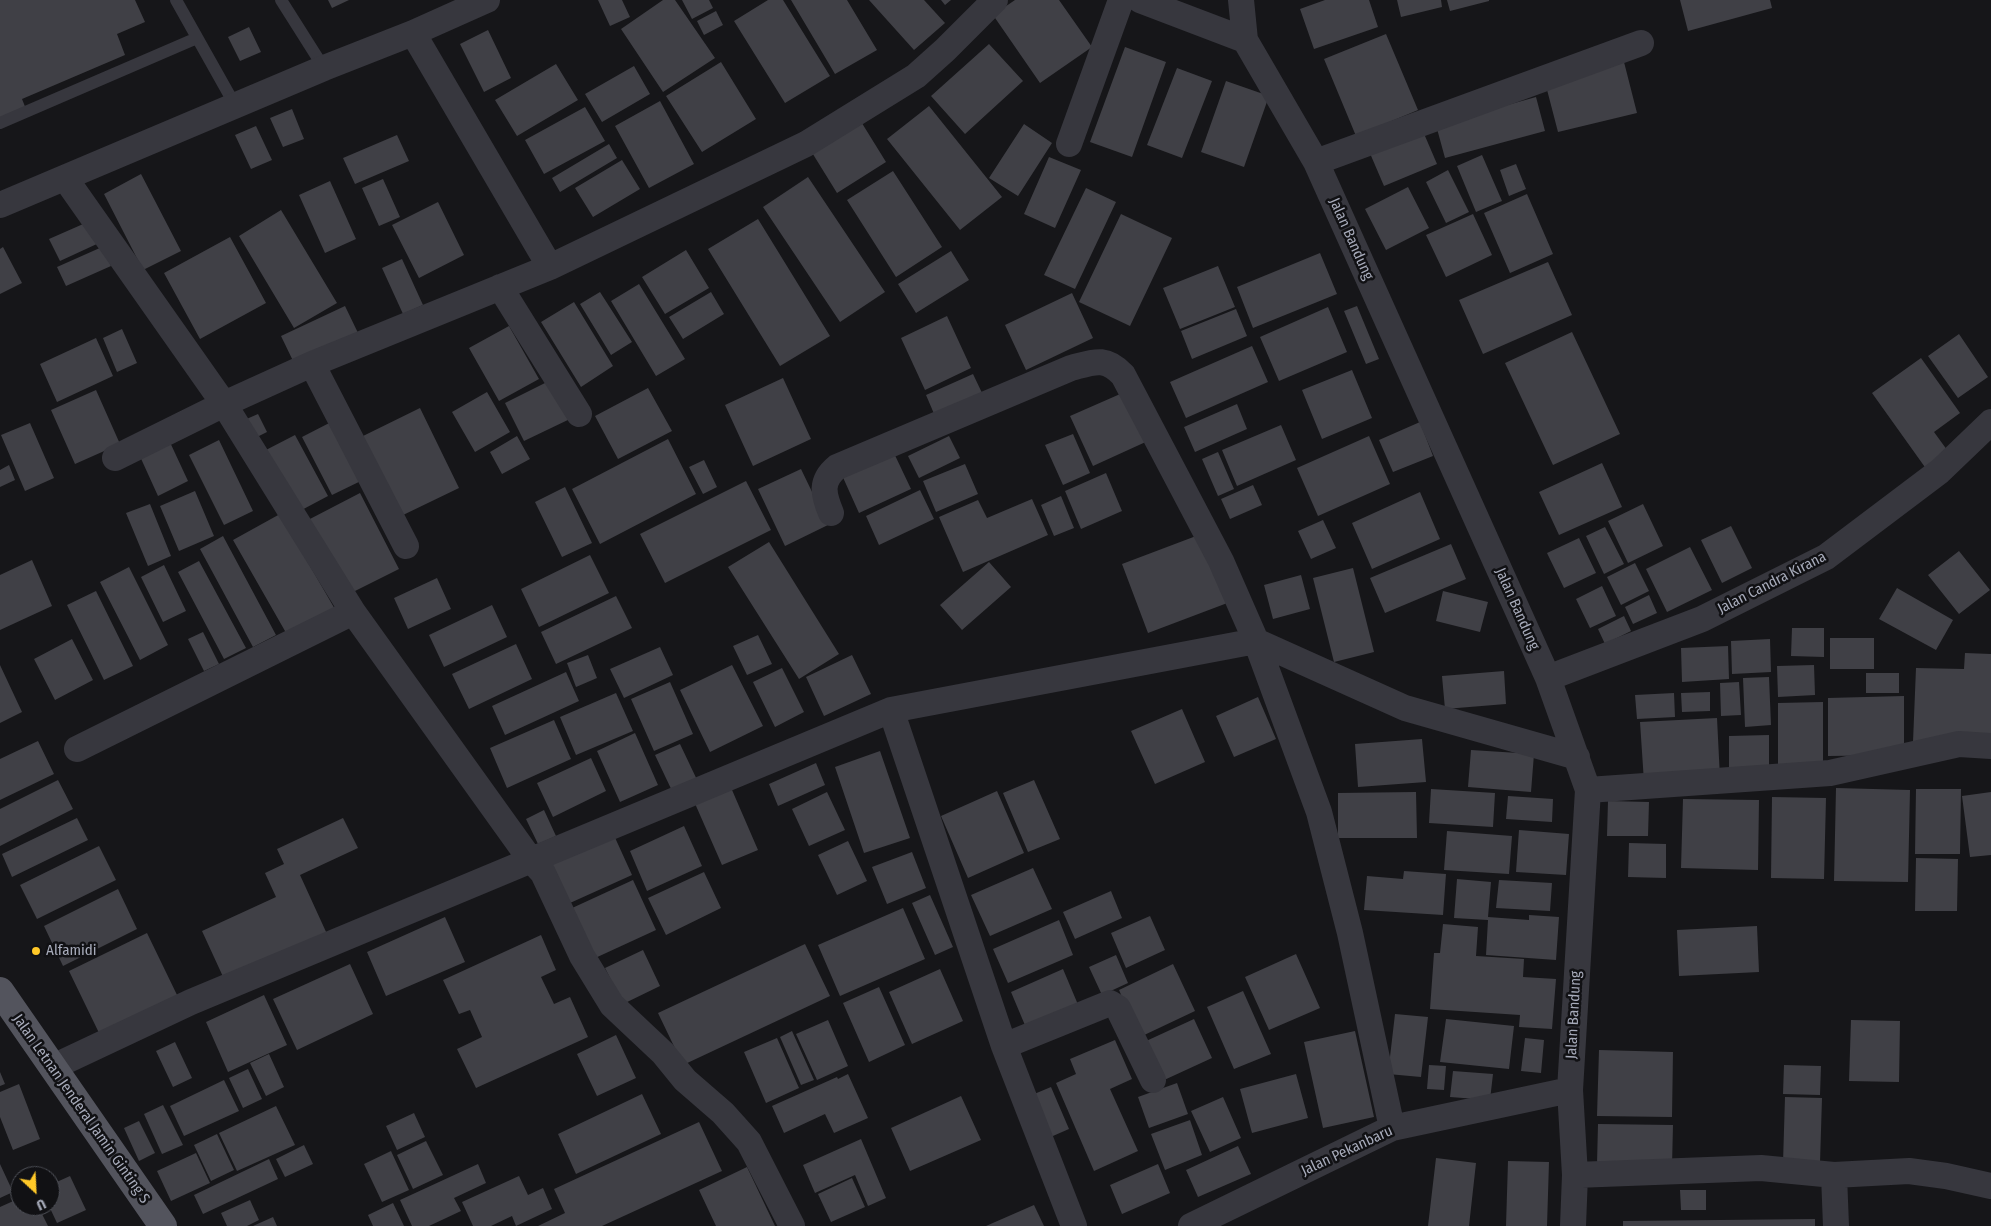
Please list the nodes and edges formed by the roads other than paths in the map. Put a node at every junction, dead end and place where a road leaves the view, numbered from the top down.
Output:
1 (176, 0) edge
2 (281, 0) edge
3 (487, 0) edge
4 (995, 0) edge
5 (1121, 0) edge
6 (1140, 0) edge
7 (1241, 0) edge
8 (413, 33) junction
9 (197, 38) junction
10 (1245, 40) junction
11 (1641, 43) dead end
12 (324, 68) junction
13 (236, 105) junction
14 (0, 123) edge
15 (1069, 144) dead end
16 (1316, 162) junction
17 (65, 178) junction
18 (0, 205) edge
19 (550, 267) junction
20 (500, 287) junction
21 (312, 364) junction
22 (224, 404) junction
23 (579, 414) dead end
24 (1991, 422) edge
25 (115, 458) dead end
26 (831, 513) dead end
27 (406, 546) dead end
28 (353, 612) junction
29 (1256, 641) junction
30 (1548, 678) junction
31 (891, 710) junction
32 (1991, 746) edge
33 (77, 749) dead end
34 (1577, 757) junction
35 (1588, 790) junction
36 (530, 859) junction
37 (0, 991) edge
38 (1004, 1046) junction
39 (53, 1067) junction
40 (1153, 1080) dead end
41 (1570, 1090) junction
42 (1392, 1128) junction
43 (1575, 1175) junction
44 (1834, 1175) junction
45 (1991, 1186) edge
46 (163, 1226) edge
47 (792, 1226) edge
48 (1074, 1226) edge
49 (1191, 1226) edge
50 (1573, 1226) edge
51 (1836, 1226) edge

1 - 9 lane
2 - 12 lane
3 - 8 street
4 - 19 street
5 - 15 street
6 - 10 street
7 - 10 street
8 - 12 street
8 - 19 street
9 - 13 lane
9 - 14 lane
10 - 16 street, Jalan Bandung
11 - 16 street
12 - 13 street
13 - 17 street
16 - 30 street, Jalan Bandung
17 - 18 street
17 - 22 street
19 - 20 street
20 - 21 street
20 - 23 street
21 - 22 street
21 - 27 street
22 - 25 street
22 - 28 street
24 - 30 street, Jalan Candra Kirana
26 - 29 street
28 - 33 street
28 - 36 street
29 - 31 street
29 - 34 street
29 - 42 street
30 - 34 street, Jalan Bandung
31 - 36 street
31 - 38 street
32 - 35 street
34 - 35 street, Jalan Bandung
35 - 41 street, Jalan Bandung
36 - 39 street
36 - 47 street
37 - 39 main road, Jalan Letnan Jenderal Jamin Ginting S
38 - 40 street
38 - 48 street
39 - 46 main road, Jalan Letnan Jenderal Jamin Ginting S
41 - 42 street, Jalan Pekanbaru
41 - 43 street, Jalan Bandung
42 - 49 street, Jalan Pekanbaru
43 - 44 street
43 - 50 street, Jalan Bandung
44 - 45 street
44 - 51 street

